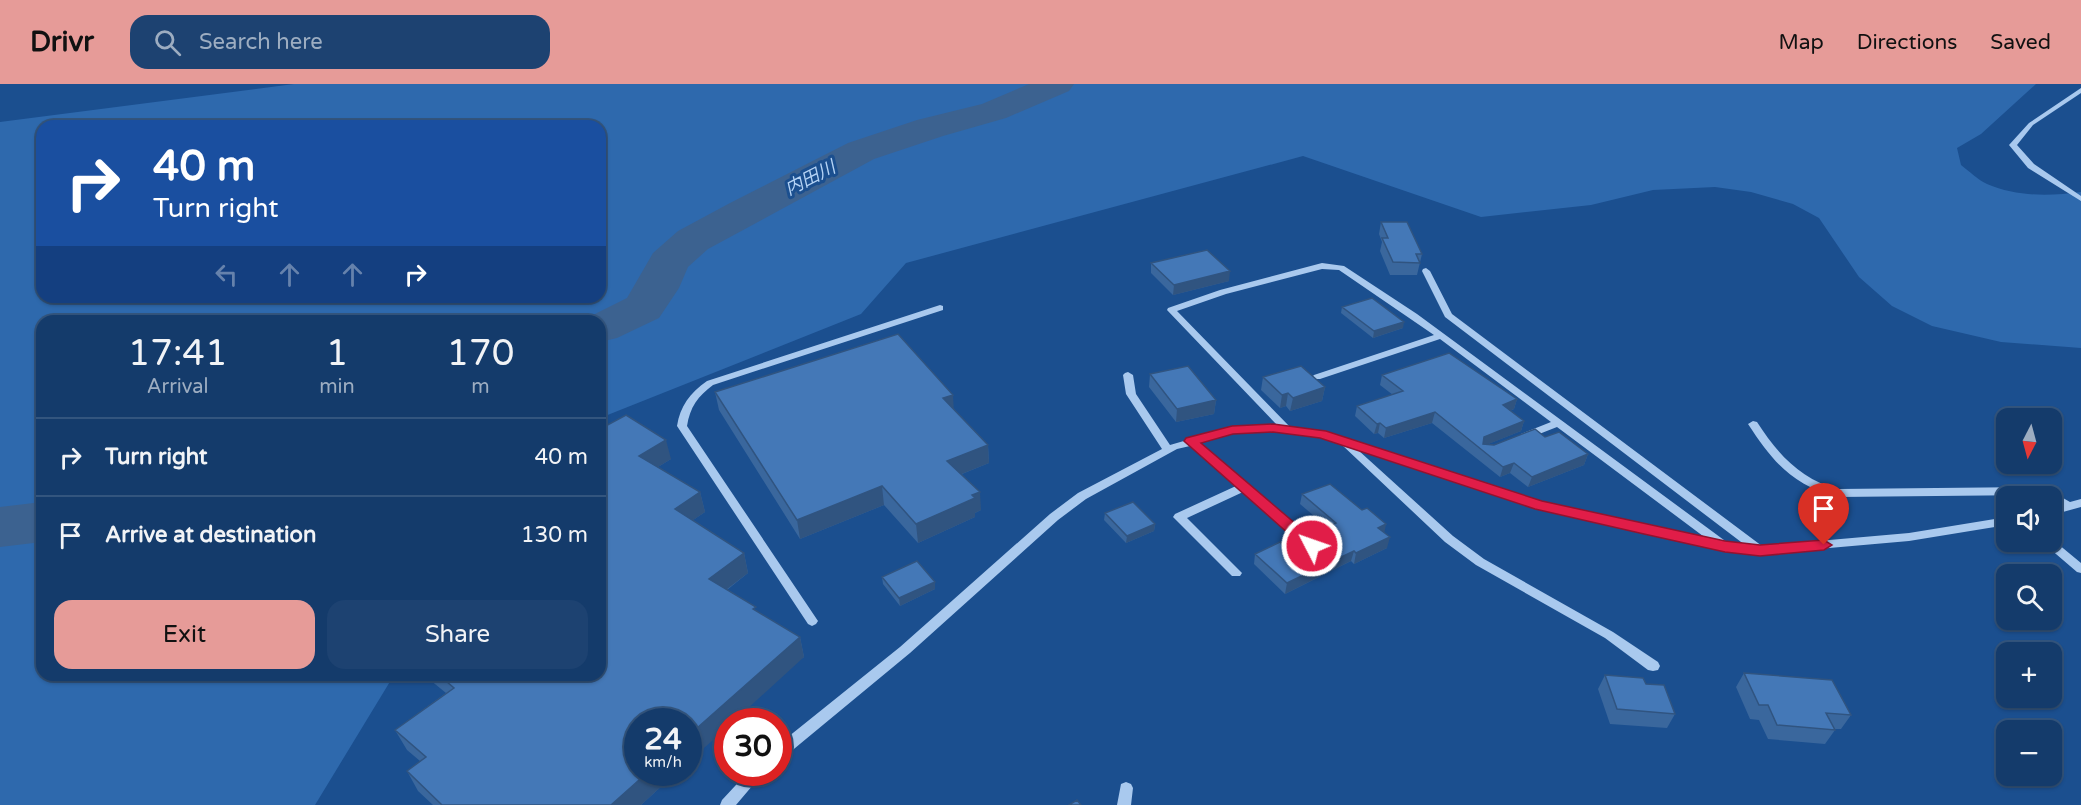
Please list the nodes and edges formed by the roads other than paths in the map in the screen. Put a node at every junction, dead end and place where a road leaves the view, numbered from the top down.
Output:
1 (2081, 90) edge
2 (2081, 199) edge
3 (1426, 271) dead end
4 (940, 308) dead end
5 (1441, 336) junction
6 (1128, 375) dead end
7 (1317, 377) edge
8 (1559, 423) junction
9 (1754, 424) dead end
10 (1287, 430) junction
11 (1517, 439) edge
12 (1191, 441) junction
13 (1342, 441) junction
14 (1168, 450) junction
15 (1244, 488) junction
16 (2081, 503) edge
17 (2068, 507) junction
18 (2062, 508) edge
19 (1996, 523) edge
20 (1312, 546) edge
21 (1725, 547) junction
22 (1760, 550) junction
23 (2060, 552) edge
24 (2081, 569) edge
25 (1236, 573) dead end
26 (812, 621) dead end
27 (1653, 666) dead end
28 (792, 742) edge
29 (744, 786) edge
30 (1126, 788) dead end
31 (727, 805) edge
32 (1124, 805) edge

1 - 2 street
3 - 22 street
4 - 26 street
5 - 7 street
5 - 8 street
5 - 10 street
6 - 14 street
8 - 11 street
8 - 21 street
9 - 17 street
10 - 12 street
10 - 13 street
12 - 14 street
12 - 15 street
13 - 21 street
13 - 27 street
14 - 28 street
15 - 20 street
15 - 25 street
16 - 17 street
17 - 18 street
19 - 22 street
21 - 22 street
23 - 24 street
29 - 31 street
30 - 32 street

